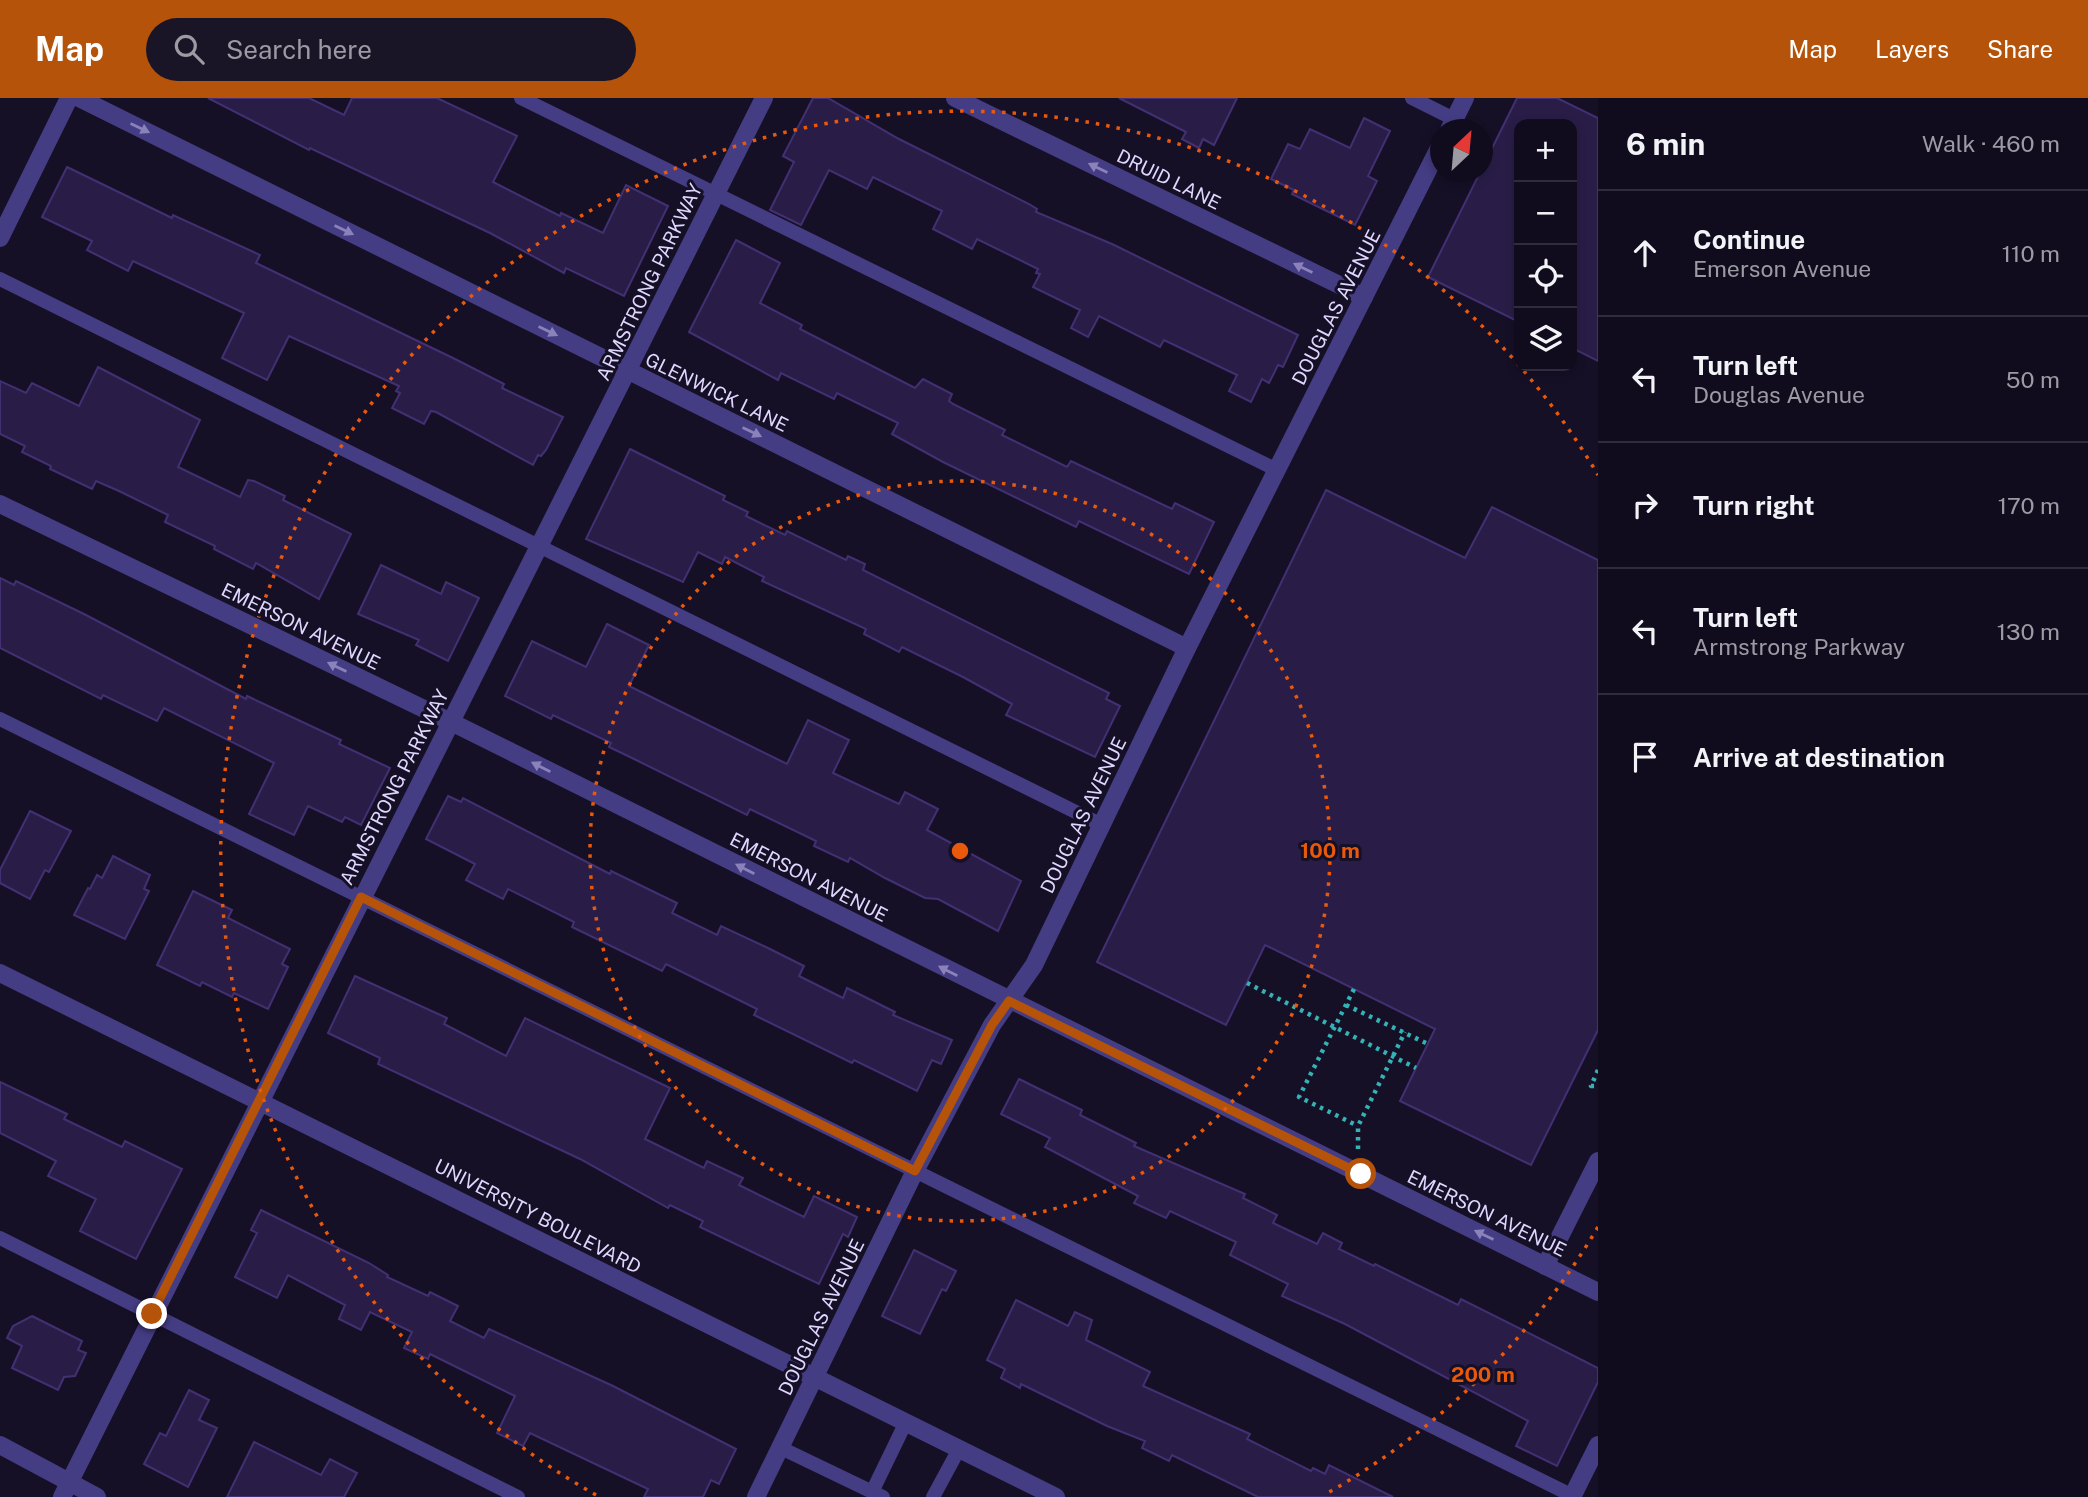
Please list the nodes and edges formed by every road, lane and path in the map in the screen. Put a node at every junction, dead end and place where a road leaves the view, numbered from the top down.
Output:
1 (69, 98) edge
2 (79, 98) edge
3 (521, 98) edge
4 (764, 98) edge
5 (955, 98) edge
6 (1412, 98) edge
7 (1465, 98) edge
8 (1444, 119) edge
9 (1454, 119) edge
10 (1430, 166) edge
11 (716, 194) junction
12 (0, 238) edge
13 (0, 279) edge
14 (1364, 298) junction
15 (629, 371) junction
16 (1277, 470) junction
17 (0, 504) edge
18 (540, 544) junction
19 (1187, 648) junction
20 (0, 719) edge
21 (451, 722) junction
22 (1102, 825) junction
23 (361, 897) junction
24 (0, 973) edge
25 (1247, 983) dead end
26 (1354, 989) dead end
27 (1009, 1001) junction
28 (1346, 1004) junction
29 (1335, 1027) junction
30 (1405, 1032) junction
31 (1428, 1044) dead end
32 (1393, 1057) junction
33 (1416, 1068) dead end
34 (1598, 1070) edge
35 (1598, 1086) edge
36 (259, 1100) junction
37 (1598, 1161) edge
38 (915, 1171) junction
39 (0, 1238) edge
40 (1545, 1266) junction
41 (1598, 1292) edge
42 (152, 1314) junction
43 (814, 1379) junction
44 (905, 1423) junction
45 (1598, 1445) edge
46 (0, 1446) edge
47 (781, 1448) junction
48 (959, 1449) junction
49 (66, 1489) edge
50 (877, 1494) edge
51 (1573, 1496) edge
52 (97, 1497) edge
53 (518, 1497) edge
54 (756, 1497) edge
55 (933, 1497) edge
56 (1056, 1497) edge

1 - 12 street
2 -> 15 street, GLENWICK LANE
3 - 11 lane
4 - 11 street, ARMSTRONG PARKWAY
14 -> 5 street, DRUID LANE
6 - 8 lane
7 - 9 street
10 - 14 street, DOUGLAS AVENUE
11 - 15 street, ARMSTRONG PARKWAY
11 - 16 lane
13 - 18 lane
14 - 16 street, DOUGLAS AVENUE
15 - 18 street, ARMSTRONG PARKWAY
15 -> 19 street, GLENWICK LANE
16 - 19 street, DOUGLAS AVENUE
21 -> 17 street, EMERSON AVENUE
18 - 21 street, ARMSTRONG PARKWAY
18 - 22 lane
19 - 22 street, DOUGLAS AVENUE
20 - 23 lane
21 - 23 street, ARMSTRONG PARKWAY
27 -> 21 street, EMERSON AVENUE
22 - 27 street, DOUGLAS AVENUE
23 - 36 street, ARMSTRONG PARKWAY
23 - 38 lane
24 - 36 street, UNIVERSITY BOULEVARD
25 - 29 path
26 - 28 path
27 - 38 street, DOUGLAS AVENUE
40 -> 27 street, EMERSON AVENUE
28 - 29 path
28 - 30 path
29 - 32 path
29 - 32 path
30 - 31 path
30 - 32 path
32 - 33 path
34 - 35 path
36 - 42 street, ARMSTRONG PARKWAY
36 - 43 street, UNIVERSITY BOULEVARD
37 - 40 street
38 - 43 street, DOUGLAS AVENUE
38 - 51 lane
39 - 42 lane
40 - 41 street, EMERSON AVENUE
42 - 49 street, ARMSTRONG PARKWAY
42 - 53 lane
43 - 44 street, UNIVERSITY BOULEVARD
43 - 47 street, DOUGLAS AVENUE
44 - 48 street, UNIVERSITY BOULEVARD
44 - 50 lane
45 - 51 street
46 - 49 street
47 - 50 lane
47 - 54 street, DOUGLAS AVENUE
48 - 55 lane
48 - 56 street, UNIVERSITY BOULEVARD
49 - 52 street

